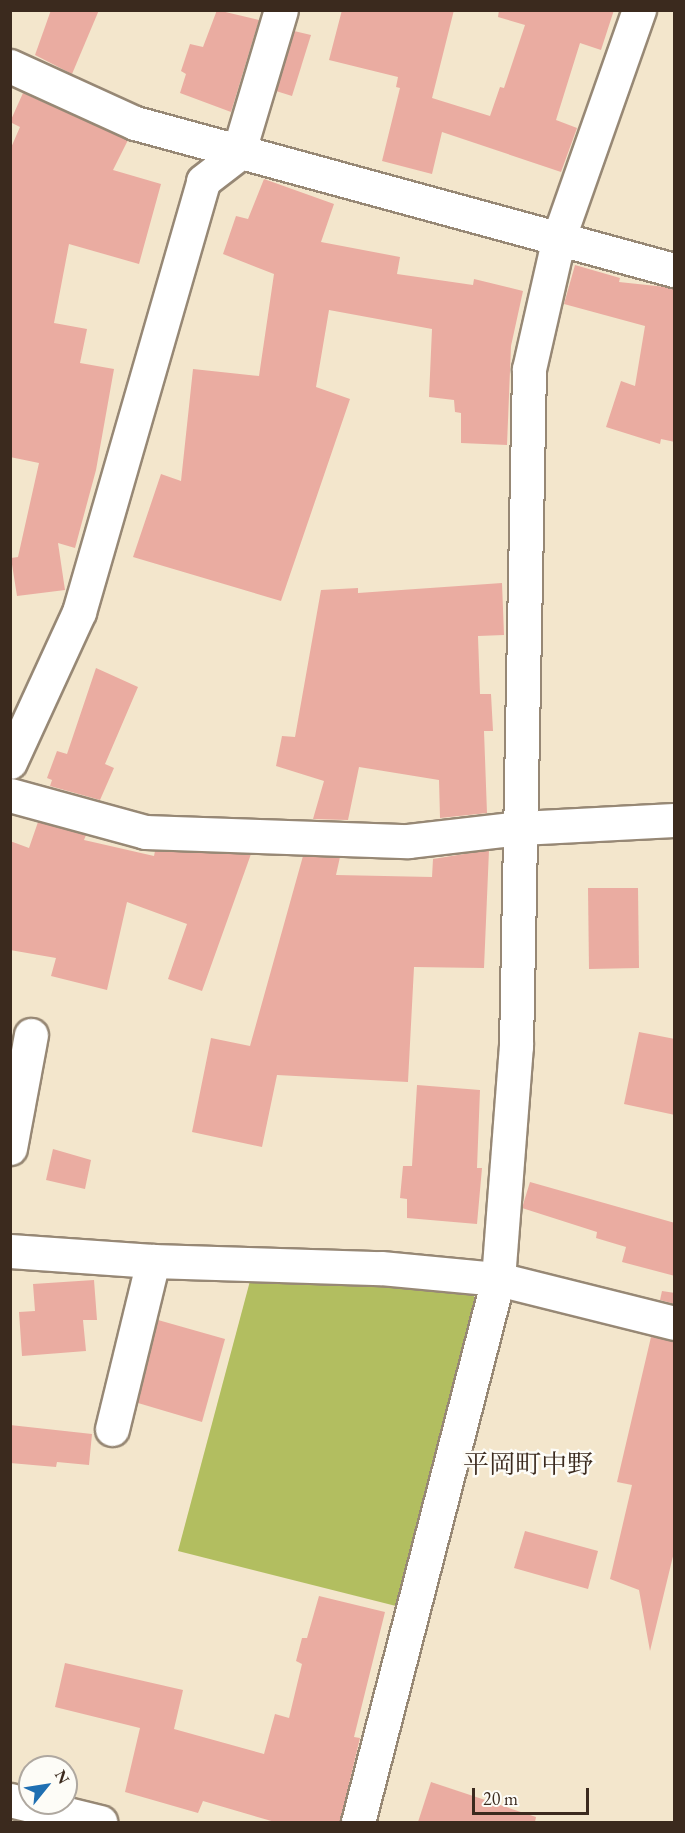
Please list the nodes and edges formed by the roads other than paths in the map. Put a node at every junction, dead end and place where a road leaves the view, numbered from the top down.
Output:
1 (280, 10) edge
2 (639, 10) edge
3 (10, 66) edge
4 (238, 154) junction
5 (559, 237) junction
6 (675, 270) edge
7 (10, 762) edge
8 (10, 795) edge
9 (675, 820) edge
10 (520, 828) junction
11 (31, 1035) dead end
12 (10, 1148) edge
13 (10, 1251) edge
14 (153, 1262) junction
15 (498, 1279) junction
16 (675, 1323) edge
17 (112, 1429) dead end
18 (10, 1800) edge
19 (100, 1822) edge
20 (358, 1822) edge

1 - 4 street
2 - 5 street
3 - 4 street
4 - 5 street
4 - 7 street
5 - 6 street
5 - 10 street
8 - 10 street
9 - 10 street
10 - 15 street
11 - 12 street
13 - 14 street
14 - 15 street
14 - 17 street
15 - 16 street
15 - 20 street
18 - 19 street

